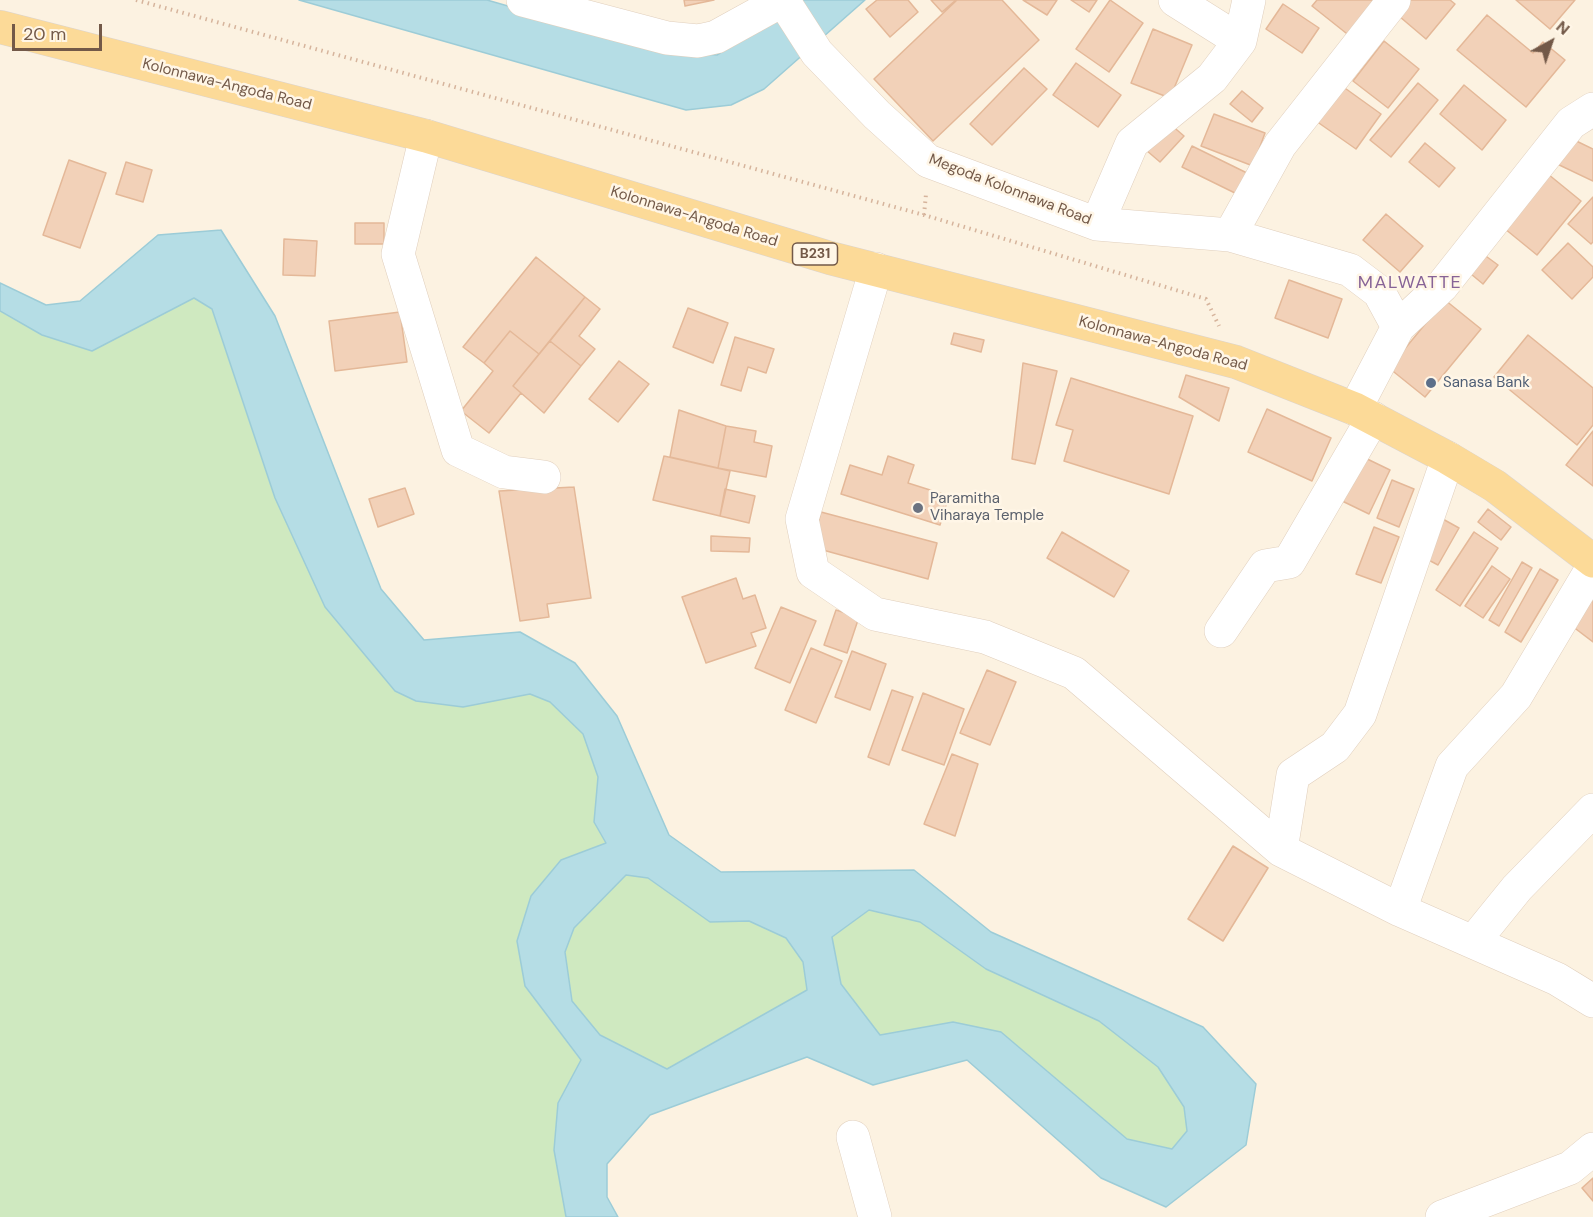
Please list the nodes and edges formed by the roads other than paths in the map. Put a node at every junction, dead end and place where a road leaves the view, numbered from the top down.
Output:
1 (523, 0) edge
2 (783, 0) edge
3 (1175, 0) edge
4 (1249, 0) edge
5 (1394, 0) edge
6 (0, 27) edge
7 (1240, 41) junction
8 (1593, 109) edge
9 (426, 135) junction
10 (1097, 224) junction
11 (1230, 234) junction
12 (876, 269) junction
13 (1398, 327) junction
14 (1364, 414) junction
15 (1448, 458) junction
16 (544, 477) dead end
17 (1593, 561) edge
18 (1593, 567) edge
19 (1221, 631) dead end
20 (1593, 810) edge
21 (1281, 850) junction
22 (1400, 910) junction
23 (1474, 941) junction
24 (1593, 1001) edge
25 (854, 1137) dead end
26 (1593, 1149) edge
27 (875, 1217) edge
28 (1442, 1217) edge

1 - 2 street
2 - 10 street, Megoda Kolonnawa Road
3 - 7 street
4 - 7 street
5 - 11 street
6 - 9 main road, Kolonnawa-Angoda Road / B231
7 - 10 street
8 - 13 street
9 - 12 main road, Kolonnawa-Angoda Road / B231
9 - 16 street
10 - 11 street, Megoda Kolonnawa Road
11 - 13 street, Megoda Kolonnawa Road
12 - 14 main road, Kolonnawa-Angoda Road / B231
12 - 21 street
13 - 14 street
14 - 15 main road, Kolonnawa-Angoda Road / B231
14 - 19 street
15 - 17 main road, Kolonnawa-Angoda Road / B231
15 - 21 street
18 - 22 street
20 - 23 street
21 - 22 street
22 - 23 street
23 - 24 street
25 - 27 street
26 - 28 street

